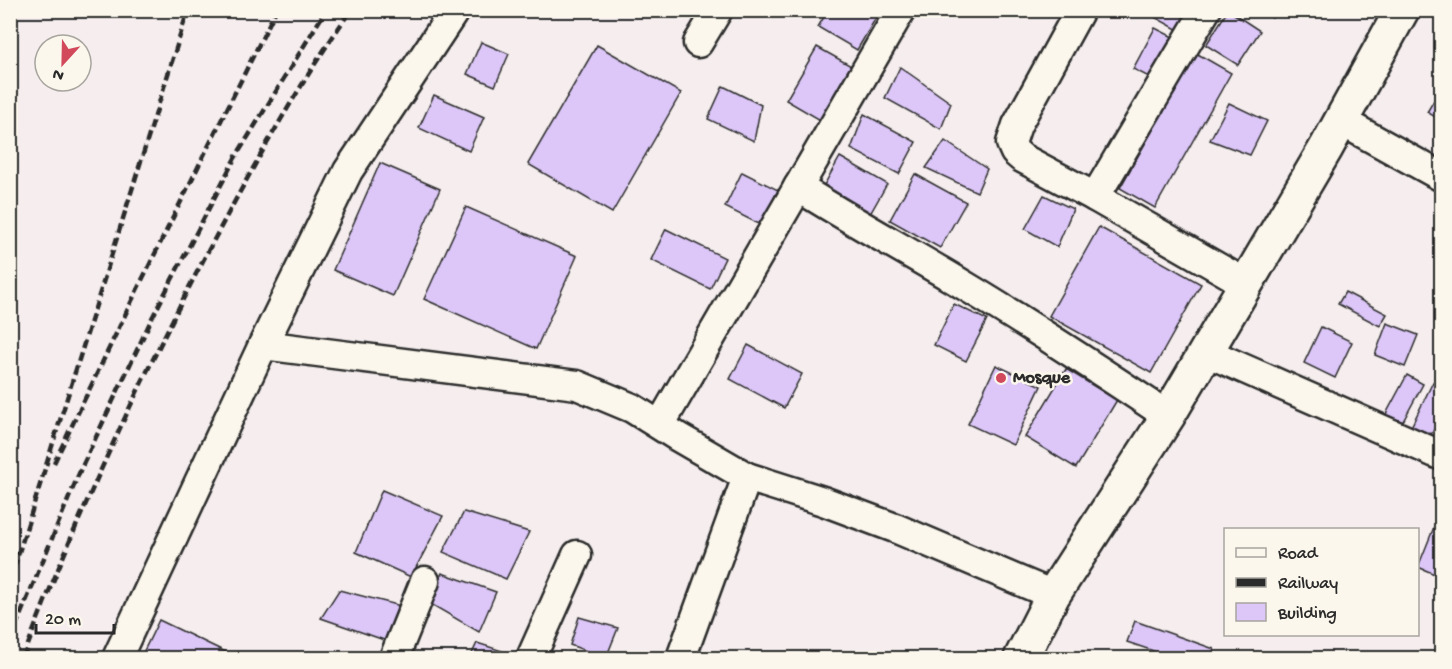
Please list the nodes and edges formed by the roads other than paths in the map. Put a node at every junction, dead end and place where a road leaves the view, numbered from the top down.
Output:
1 (455, 10) edge
2 (718, 10) edge
3 (901, 10) edge
4 (1080, 10) edge
5 (1206, 10) edge
6 (1402, 10) edge
7 (698, 43) dead end
8 (1341, 121) junction
9 (1442, 177) edge
10 (798, 187) junction
11 (1095, 197) junction
12 (1245, 283) junction
13 (262, 345) junction
14 (1206, 352) junction
15 (1168, 416) junction
16 (660, 425) junction
17 (1442, 456) edge
18 (747, 477) junction
19 (577, 555) dead end
20 (425, 581) dead end
21 (1053, 595) junction
22 (117, 658) edge
23 (394, 658) edge
24 (531, 658) edge
25 (681, 658) edge
26 (1021, 658) edge

1 - 13 street
2 - 7 street
3 - 10 street
4 - 11 street
5 - 11 street
6 - 8 main road
8 - 9 street
8 - 12 main road
10 - 15 street
10 - 16 street
11 - 12 street
12 - 14 main road
13 - 16 street
13 - 22 street
14 - 15 main road
14 - 17 street
15 - 21 main road
16 - 18 street
18 - 21 street
18 - 25 street
19 - 24 street
20 - 23 street
21 - 26 main road

